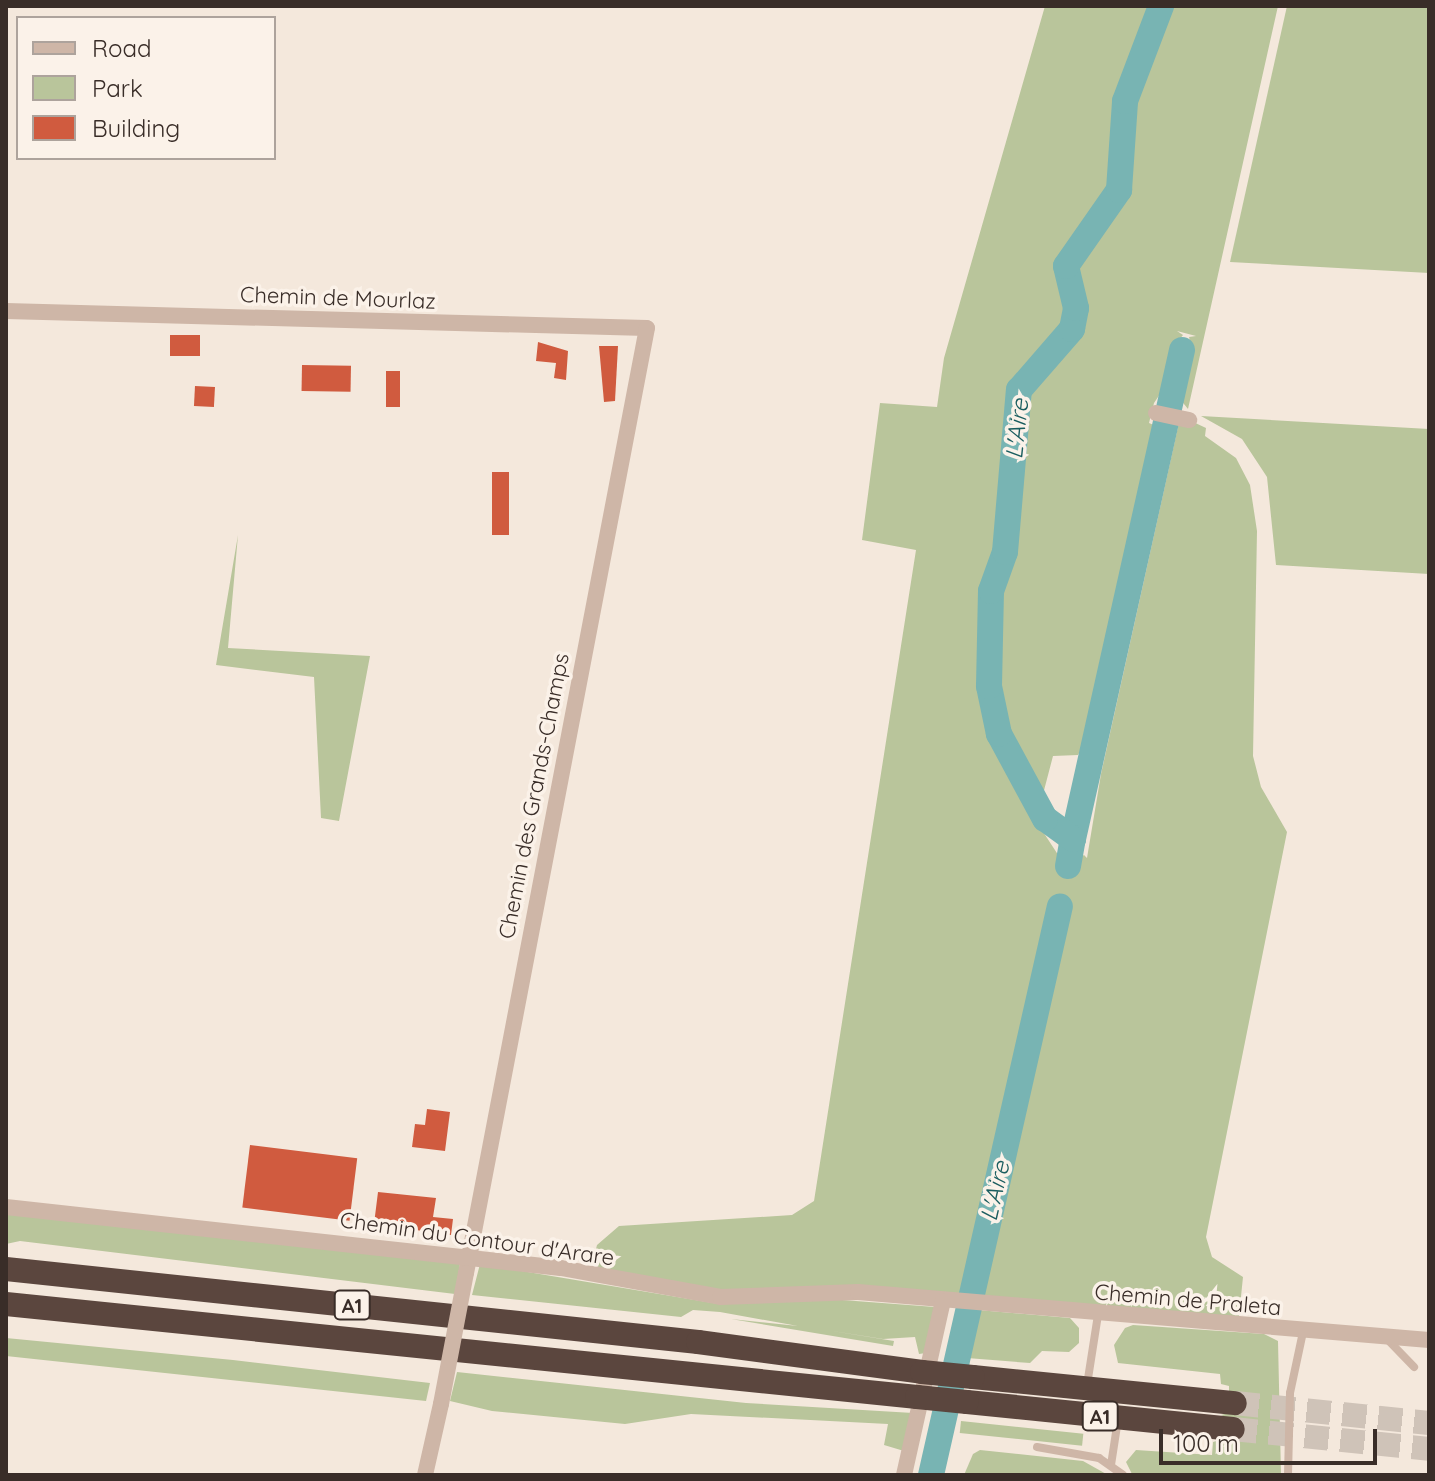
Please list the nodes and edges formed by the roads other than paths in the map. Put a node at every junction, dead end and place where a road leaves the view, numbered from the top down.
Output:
1 (6, 311) edge
2 (647, 328) joint
3 (1156, 413) dead end
4 (1184, 419) dead end
5 (6, 1207) edge
6 (467, 1265) junction
7 (6, 1269) edge
8 (946, 1302) junction
9 (6, 1304) edge
10 (1098, 1315) junction
11 (1303, 1332) junction
12 (1386, 1338) junction
13 (1429, 1340) edge
14 (1414, 1367) dead end
15 (1087, 1389) junction
16 (1235, 1403) tunnel mouth
17 (1118, 1418) junction
18 (1233, 1429) tunnel mouth
19 (1037, 1447) dead end
20 (1111, 1465) junction
21 (425, 1475) edge
22 (904, 1475) edge
23 (1123, 1475) edge
24 (1288, 1475) edge

1 - 2 street, Chemin de Mourlaz
2 - 6 street, Chemin des Grands-Champs
3 - 4 street
5 - 6 street, Chemin du Contour d'Arare
6 - 8 street, Chemin du Contour d'Arare
6 - 21 street, Chemin des Grands-Champs, bridge
7 - 15 highway, A1, bridge
8 - 10 street, Chemin de Praleta
8 - 22 street
9 - 17 highway, A1, bridge
10 - 11 street, Chemin de Praleta
10 - 15 lane
11 - 12 street, Chemin de Praleta
11 - 24 lane
12 - 13 street, Chemin de Praleta
12 - 14 lane
15 - 16 highway, A1
17 - 18 highway, A1
17 - 20 lane
19 - 20 lane
20 - 23 lane

